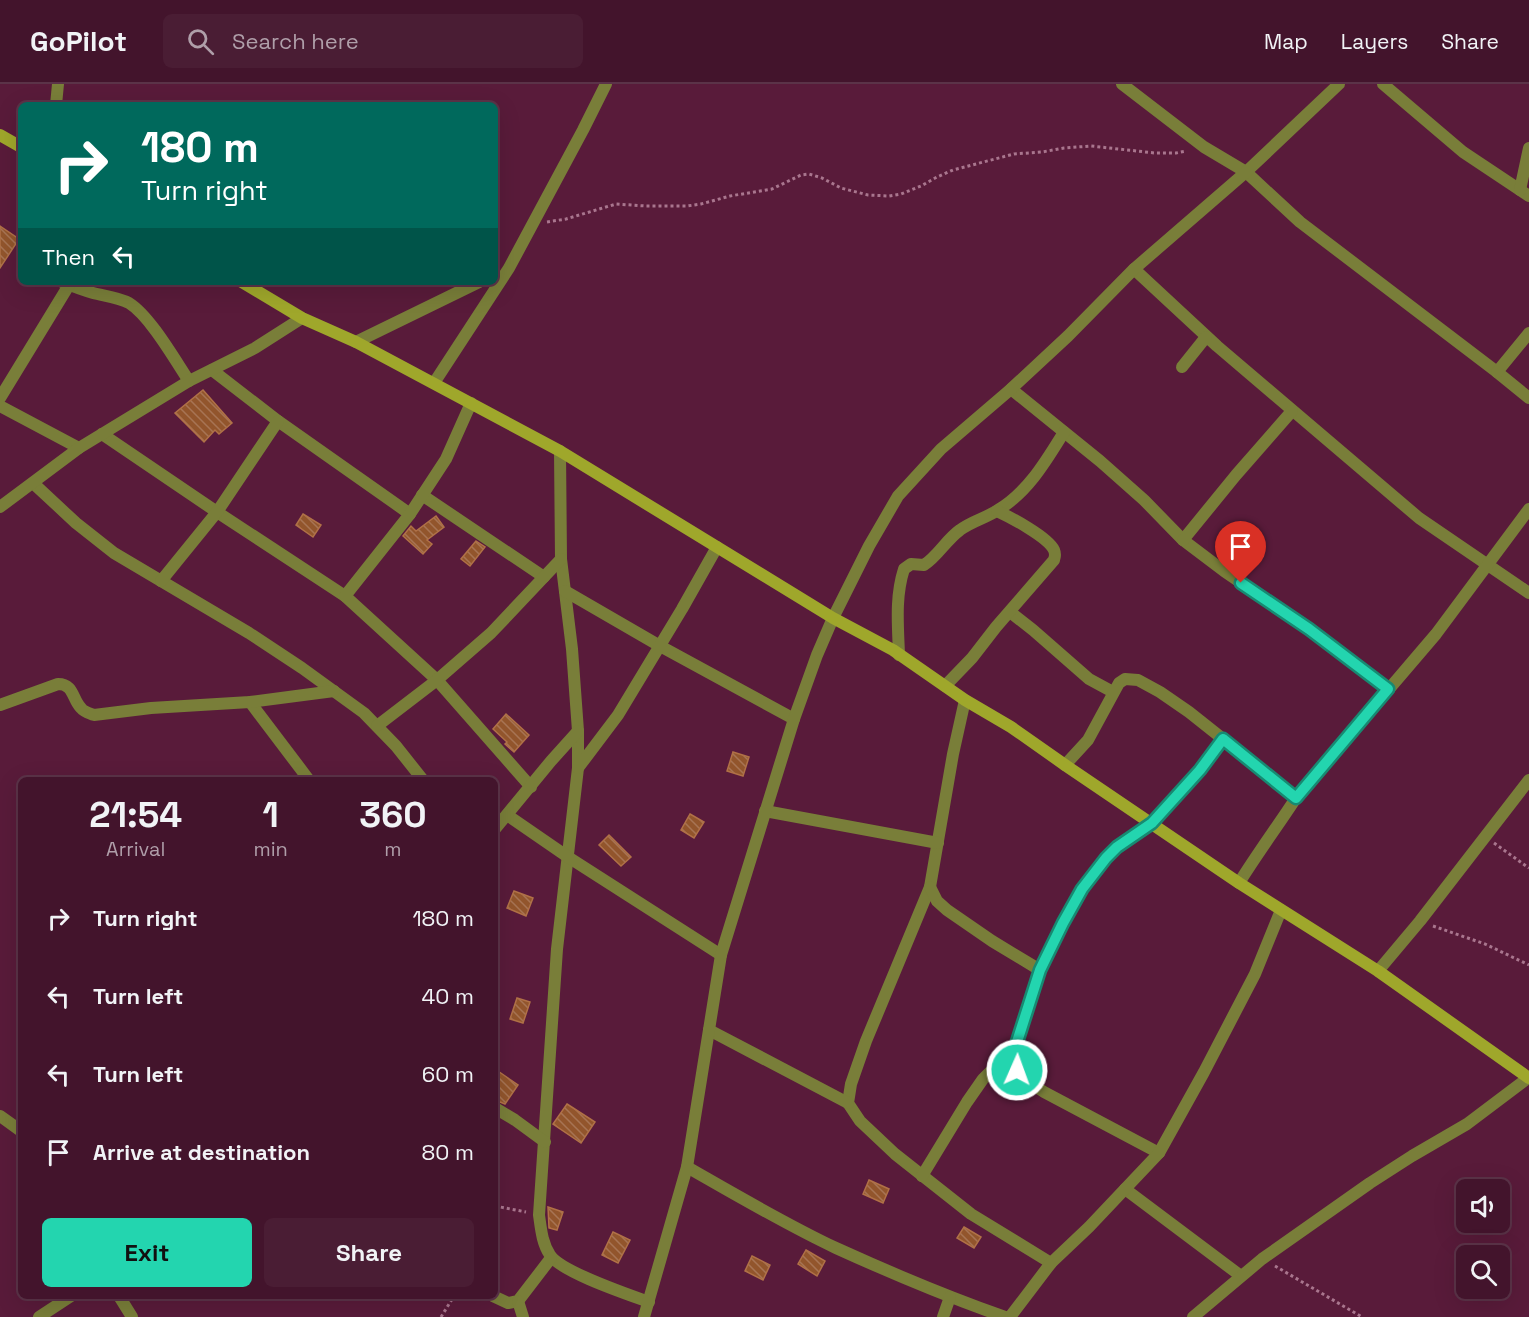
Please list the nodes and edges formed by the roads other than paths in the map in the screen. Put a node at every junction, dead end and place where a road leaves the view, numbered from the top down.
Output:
1 (58, 84) edge
2 (606, 84) edge
3 (1122, 84) edge
4 (1338, 84) edge
5 (1383, 84) edge
6 (56, 102) edge
7 (0, 135) edge
8 (18, 145) edge
9 (1529, 148) edge
10 (1246, 172) junction
11 (1524, 193) edge
12 (509, 268) junction
13 (1134, 269) junction
14 (498, 274) edge
15 (64, 285) edge
16 (71, 285) edge
17 (247, 285) edge
18 (473, 285) edge
19 (498, 285) edge
20 (498, 285) edge
21 (302, 318) junction
22 (1529, 333) edge
23 (1206, 337) junction
24 (356, 342) junction
25 (1182, 367) dead end
26 (212, 370) junction
27 (1497, 372) junction
28 (189, 381) junction
29 (434, 383) junction
30 (1011, 389) junction
31 (0, 398) edge
32 (1529, 398) edge
33 (471, 403) junction
34 (0, 406) edge
35 (1292, 411) junction
36 (278, 421) junction
37 (1064, 432) junction
38 (102, 434) junction
39 (79, 448) junction
40 (560, 451) junction
41 (33, 483) junction
42 (422, 495) junction
43 (0, 507) edge
44 (1529, 509) edge
45 (997, 511) junction
46 (217, 512) junction
47 (410, 514) junction
48 (1183, 540) junction
49 (717, 547) junction
50 (561, 560) junction
51 (1488, 566) junction
52 (544, 577) junction
53 (161, 581) junction
54 (564, 591) junction
55 (1529, 593) edge
56 (345, 596) junction
57 (1010, 612) junction
58 (833, 618) junction
59 (660, 646) junction
60 (899, 654) junction
61 (437, 680) junction
62 (945, 686) junction
63 (1388, 689) junction
64 (334, 691) junction
65 (1113, 692) junction
66 (965, 700) junction
67 (2, 701) edge
68 (250, 702) junction
69 (794, 719) junction
70 (377, 726) junction
71 (578, 731) junction
72 (1223, 739) junction
73 (1065, 765) junction
74 (578, 768) junction
75 (307, 777) edge
76 (421, 777) edge
77 (1529, 780) edge
78 (531, 787) junction
79 (1296, 798) junction
80 (765, 811) junction
81 (507, 815) junction
82 (1152, 823) junction
83 (498, 826) edge
84 (938, 843) junction
85 (568, 857) junction
86 (1239, 883) junction
87 (930, 887) junction
88 (1281, 910) junction
89 (721, 955) junction
90 (1040, 970) junction
91 (1378, 971) junction
92 (709, 1030) junction
93 (1014, 1057) junction
94 (1528, 1078) edge
95 (848, 1103) junction
96 (498, 1110) edge
97 (0, 1116) edge
98 (18, 1129) edge
99 (545, 1142) junction
100 (1159, 1153) junction
101 (687, 1167) junction
102 (922, 1176) junction
103 (1125, 1189) junction
104 (551, 1258) junction
105 (1051, 1263) junction
106 (1241, 1276) junction
107 (950, 1297) junction
108 (498, 1298) edge
109 (66, 1299) edge
110 (121, 1299) edge
111 (518, 1301) junction
112 (648, 1302) junction
113 (646, 1316) edge
114 (39, 1317) edge
115 (132, 1317) edge
116 (523, 1317) edge
117 (943, 1317) edge
118 (1007, 1317) edge
119 (1193, 1317) edge

1 - 6 street
2 - 12 street
3 - 10 street
4 - 10 street
5 - 11 street
7 - 8 street
9 - 11 street
10 - 13 street
10 - 27 street
12 - 14 street
12 - 20 street
13 - 23 street
13 - 30 street
15 - 31 street
16 - 28 street
17 - 21 street
18 - 24 street
19 - 29 street
21 - 24 street
21 - 26 street
22 - 27 street
23 - 25 street
23 - 35 street
24 - 29 street
26 - 28 street
26 - 36 street
27 - 32 street
28 - 38 street
29 - 33 street
30 - 37 street
30 - 58 street
33 - 40 street
33 - 42 street
34 - 39 street
35 - 48 street
35 - 51 street
36 - 46 street
36 - 47 street
37 - 45 street
37 - 48 street
38 - 39 street
38 - 46 street
39 - 41 street
40 - 49 street
40 - 50 street
41 - 43 street
41 - 53 street
42 - 47 street
42 - 52 street
44 - 51 street
45 - 57 street
45 - 60 street
46 - 53 street
46 - 56 street
47 - 56 street
48 - 63 street
49 - 58 street
49 - 59 street
50 - 52 street
50 - 54 street
51 - 55 street
51 - 63 street
52 - 61 street
53 - 64 street
54 - 59 street
54 - 71 street
56 - 61 street
57 - 62 street
57 - 65 street
58 - 60 street
58 - 69 street
59 - 69 street
59 - 74 street
60 - 62 street
61 - 70 street
61 - 78 street
62 - 66 street
63 - 79 street
64 - 68 street
64 - 70 street
65 - 72 street
65 - 73 street
66 - 73 street
66 - 84 street
67 - 68 street
68 - 75 street
69 - 80 street
70 - 76 street
71 - 74 street
71 - 78 street
72 - 79 street
72 - 82 street
73 - 82 street
74 - 85 street
77 - 91 street
78 - 81 street
79 - 86 street
80 - 84 street
80 - 89 street
81 - 83 street
81 - 85 street
82 - 86 street
82 - 90 street
84 - 87 street
85 - 89 street
85 - 99 street
86 - 88 street
87 - 90 street
87 - 95 street
88 - 91 street
88 - 100 street
89 - 92 street
90 - 93 street
91 - 94 street
92 - 95 street
92 - 101 street
93 - 100 street
93 - 102 street
94 - 106 street
95 - 102 street
96 - 99 street
97 - 98 street
99 - 104 street
100 - 103 street
101 - 107 street
101 - 112 street
102 - 105 street
103 - 105 street
103 - 106 street
104 - 111 street
104 - 112 street
105 - 118 street
106 - 119 street
107 - 117 street
107 - 118 street
108 - 111 street
109 - 114 street
110 - 115 street
111 - 116 street
112 - 113 street

